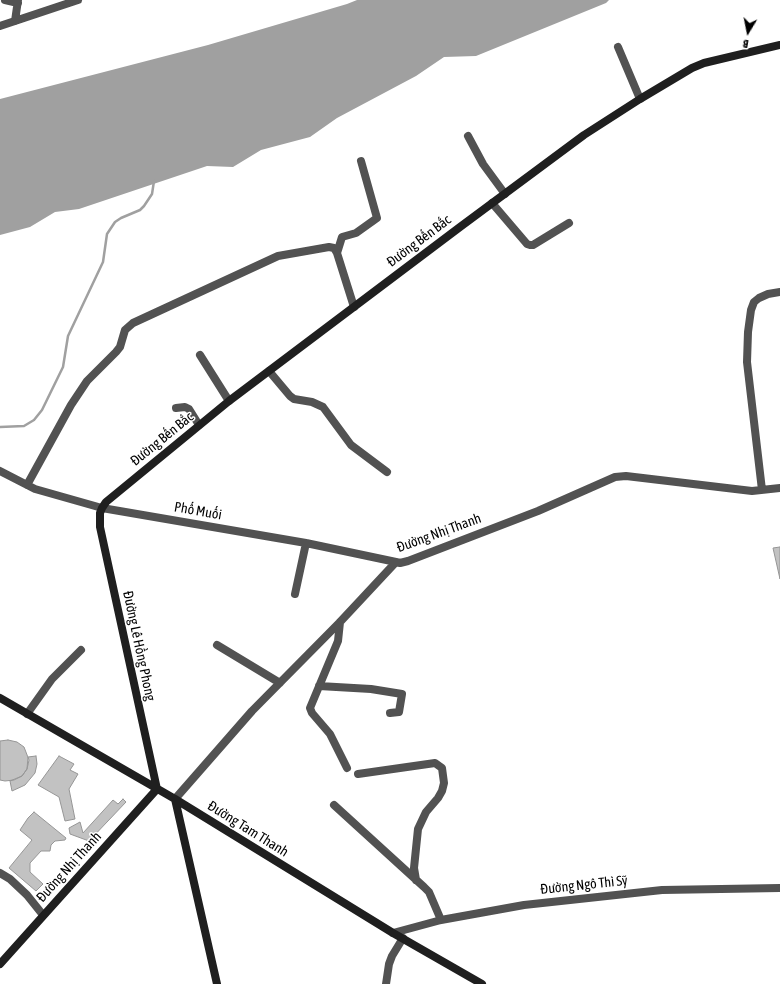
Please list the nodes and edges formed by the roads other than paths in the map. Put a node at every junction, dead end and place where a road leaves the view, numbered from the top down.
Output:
1 (5, 0) edge
2 (78, 0) edge
3 (18, 1) edge
4 (15, 21) junction
5 (0, 26) edge
6 (780, 45) edge
7 (618, 47) dead end
8 (640, 99) junction
9 (468, 136) dead end
10 (361, 161) dead end
11 (505, 194) junction
12 (492, 203) junction
13 (569, 223) dead end
14 (337, 253) junction
15 (780, 292) edge
16 (354, 306) junction
17 (200, 355) dead end
18 (269, 371) junction
19 (229, 401) junction
20 (176, 408) dead end
21 (199, 425) junction
22 (0, 471) edge
23 (387, 472) dead end
24 (27, 485) junction
25 (780, 488) edge
26 (762, 490) junction
27 (102, 508) junction
28 (306, 543) junction
29 (396, 562) junction
30 (295, 594) dead end
31 (340, 622) junction
32 (217, 644) dead end
33 (81, 650) dead end
34 (280, 683) junction
35 (319, 686) junction
36 (0, 698) edge
37 (390, 713) dead end
38 (27, 714) junction
39 (347, 768) dead end
40 (358, 774) dead end
41 (157, 789) junction
42 (175, 799) junction
43 (334, 804) dead end
44 (0, 873) edge
45 (416, 880) junction
46 (780, 888) edge
47 (43, 915) junction
48 (441, 920) junction
49 (393, 933) junction
50 (403, 938) junction
51 (0, 964) edge
52 (217, 984) edge
53 (386, 984) edge
54 (482, 984) edge

1 - 3 street
2 - 4 street
3 - 4 street
4 - 5 street
6 - 8 main road, Đường Bến Bắc
7 - 8 street
8 - 11 main road, Đường Bến Bắc
9 - 11 street
10 - 14 street
11 - 12 main road, Đường Bến Bắc
12 - 13 street
12 - 16 main road, Đường Bến Bắc
14 - 16 street
14 - 24 street
15 - 26 street
16 - 18 main road, Đường Bến Bắc
17 - 19 street
18 - 19 main road, Đường Bến Bắc
18 - 23 street
19 - 21 main road, Đường Bến Bắc
20 - 21 street
21 - 27 main road, Đường Bến Bắc
22 - 24 street, Phố Muối
24 - 27 street, Phố Muối
25 - 26 street, Đường Nhị Thanh
26 - 29 street, Đường Nhị Thanh
27 - 28 street, Phố Muối
27 - 41 main road, Đường Lê Hồng Phong
28 - 29 street, Phố Muối
28 - 30 street
29 - 31 street, Đường Nhị Thanh
31 - 34 street, Đường Nhị Thanh
31 - 35 street
32 - 34 street
33 - 38 street
34 - 42 street, Đường Nhị Thanh
35 - 37 street
35 - 39 street
36 - 38 main road, Đường Tam Thanh
38 - 41 main road, Đường Tam Thanh
40 - 45 street
41 - 42 main road, Đường Tam Thanh
41 - 47 main road, Đường Nhị Thanh
42 - 49 main road, Đường Tam Thanh
42 - 52 main road
43 - 45 street
44 - 47 street
45 - 48 street
46 - 48 street, Đường Ngô Thì Sỹ
47 - 51 main road, Đường Nhị Thanh
48 - 49 street, Đường Ngô Thì Sỹ
49 - 50 main road, Đường Tam Thanh
50 - 53 street
50 - 54 main road, Đường Tam Thanh

